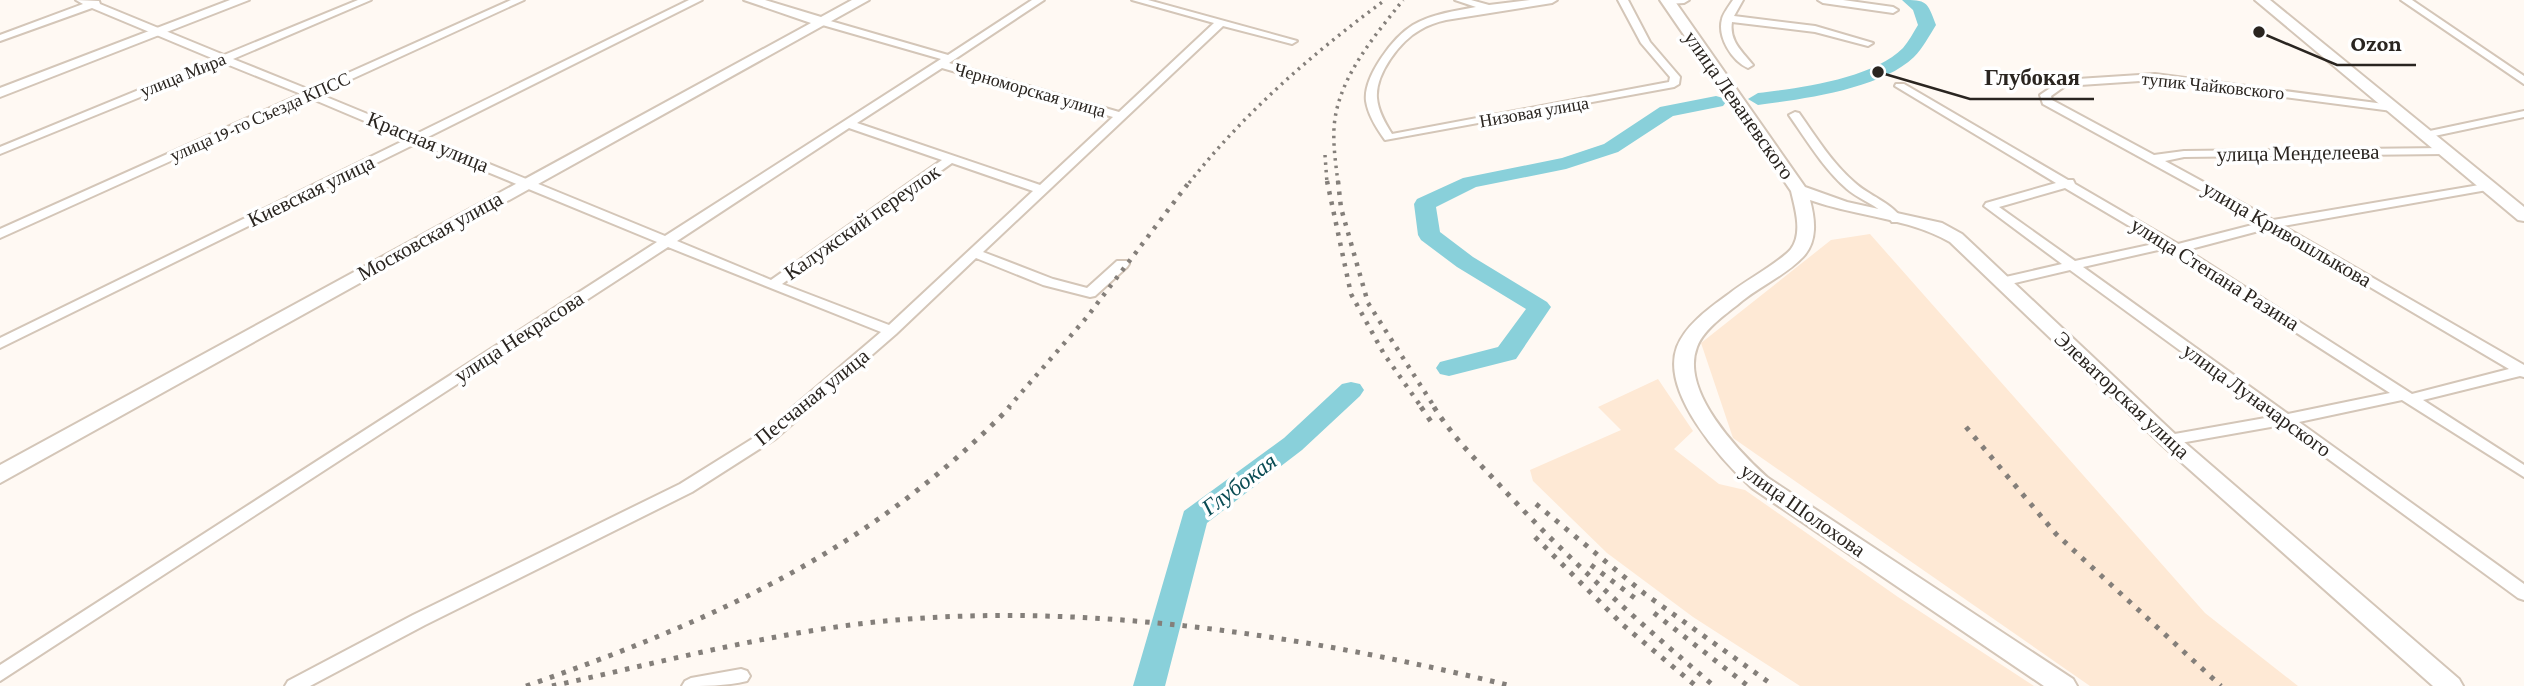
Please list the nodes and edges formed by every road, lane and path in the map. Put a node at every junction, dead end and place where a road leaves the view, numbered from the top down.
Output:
1 (242, 0) edge
2 (366, 0) edge
3 (519, 0) edge
4 (697, 0) edge
5 (751, 0) edge
6 (862, 0) edge
7 (1039, 0) edge
8 (1137, 0) edge
9 (1460, 0) edge
10 (1552, 0) edge
11 (1623, 0) edge
12 (1684, 0) edge
13 (1738, 0) edge
14 (1823, 0) edge
15 (2262, 0) edge
16 (2406, 0) edge
17 (92, 1) edge
18 (1667, 1) edge
19 (1490, 8) junction
20 (1894, 10) dead end
21 (1726, 18) junction
22 (823, 22) junction
23 (1221, 22) junction
24 (158, 32) junction
25 (0, 38) edge
26 (1292, 41) dead end
27 (1868, 43) dead end
28 (223, 59) junction
29 (943, 61) junction
30 (1748, 65) dead end
31 (1677, 80) joint
32 (2524, 82) edge
33 (1900, 86) dead end
34 (0, 93) edge
35 (310, 94) junction
36 (2047, 102) joint
37 (2392, 108) junction
38 (2524, 114) edge
39 (1795, 115) dead end
40 (1121, 116) junction
41 (848, 124) junction
42 (2425, 135) junction
43 (418, 138) junction
44 (0, 151) edge
45 (2444, 151) junction
46 (951, 159) junction
47 (2153, 159) junction
48 (527, 183) junction
49 (2069, 183) junction
50 (2487, 186) junction
51 (1042, 190) junction
52 (1799, 191) junction
53 (2524, 216) edge
54 (1896, 219) junction
55 (2272, 224) junction
56 (0, 234) edge
57 (666, 241) junction
58 (2173, 247) junction
59 (1797, 253) joint
60 (974, 254) junction
61 (1122, 264) dead end
62 (2075, 267) junction
63 (2001, 282) junction
64 (772, 285) junction
65 (891, 331) junction
66 (0, 344) edge
67 (2523, 371) edge
68 (2407, 397) junction
69 (2285, 420) junction
70 (2169, 440) junction
71 (2524, 472) edge
72 (0, 475) edge
73 (2524, 593) edge
74 (0, 674) edge
75 (741, 676) dead end
76 (293, 686) edge
77 (691, 686) edge
78 (2064, 686) edge
79 (2450, 686) edge

1 - 24 street
2 - 28 street, улица Мира
3 - 35 street, улица 19-го Съезда КПСС
4 - 43 street, Киевская улица
5 - 22 street, Черноморская улица
6 - 22 street, Московская улица
7 - 29 street, улица Некрасова
8 - 23 street
9 - 19 street
10 - 19 street
11 - 31 street, улица Леваневского
12 - 18 street
13 - 21 street, улица Леваневского
14 - 20 street
15 - 37 street
16 - 32 street
17 - 24 street, Красная улица
17 - 25 street
18 - 52 street, улица Леваневского
19 - 31 street, Низовая улица
21 - 27 street
21 - 30 street, улица Леваневского
22 - 29 street, Черноморская улица
22 - 48 street, Московская улица
23 - 26 street
23 - 40 street, Песчаная улица
24 - 28 street, Красная улица
24 - 34 street
28 - 35 street, Красная улица
28 - 44 street, улица Мира
29 - 40 street, Черноморская улица
29 - 41 street, улица Некрасова
33 - 49 street, улица Степана Разина
35 - 43 street, Красная улица
35 - 56 street, улица 19-го Съезда КПСС
36 - 37 street, тупик Чайковского
36 - 47 street, улица Кривошлыкова
37 - 42 street
38 - 42 street
39 - 54 street, Элеваторская улица
40 - 51 street, Песчаная улица
41 - 46 street
41 - 57 street, улица Некрасова
42 - 45 street
43 - 48 street, Красная улица
43 - 66 street, Киевская улица
45 - 47 street, улица Менделеева
45 - 50 street
46 - 51 street
46 - 64 street, Калужский переулок
47 - 55 street, улица Кривошлыкова
48 - 57 street, Красная улица
48 - 72 street, Московская улица
49 - 58 street, улица Степана Разина
49 - 62 street, улица Луначарского
50 - 53 street
50 - 55 street
51 - 60 street, Песчаная улица
52 - 54 street
52 - 59 street, улица Леваневского
54 - 63 street, Элеваторская улица
55 - 58 street
55 - 67 street, улица Кривошлыкова
57 - 64 street, Красная улица
57 - 74 street, улица Некрасова
58 - 62 street
58 - 68 street, улица Степана Разина
59 - 78 street, улица Шолохова
60 - 61 street
60 - 65 street, Песчаная улица
62 - 63 street
62 - 69 street, улица Луначарского
63 - 70 street, Элеваторская улица
64 - 65 street, Красная улица
65 - 76 street, Песчаная улица
67 - 68 street
68 - 69 street
68 - 71 street, улица Степана Разина
69 - 70 street
69 - 73 street, улица Луначарского
70 - 79 street, Элеваторская улица
75 - 77 street

